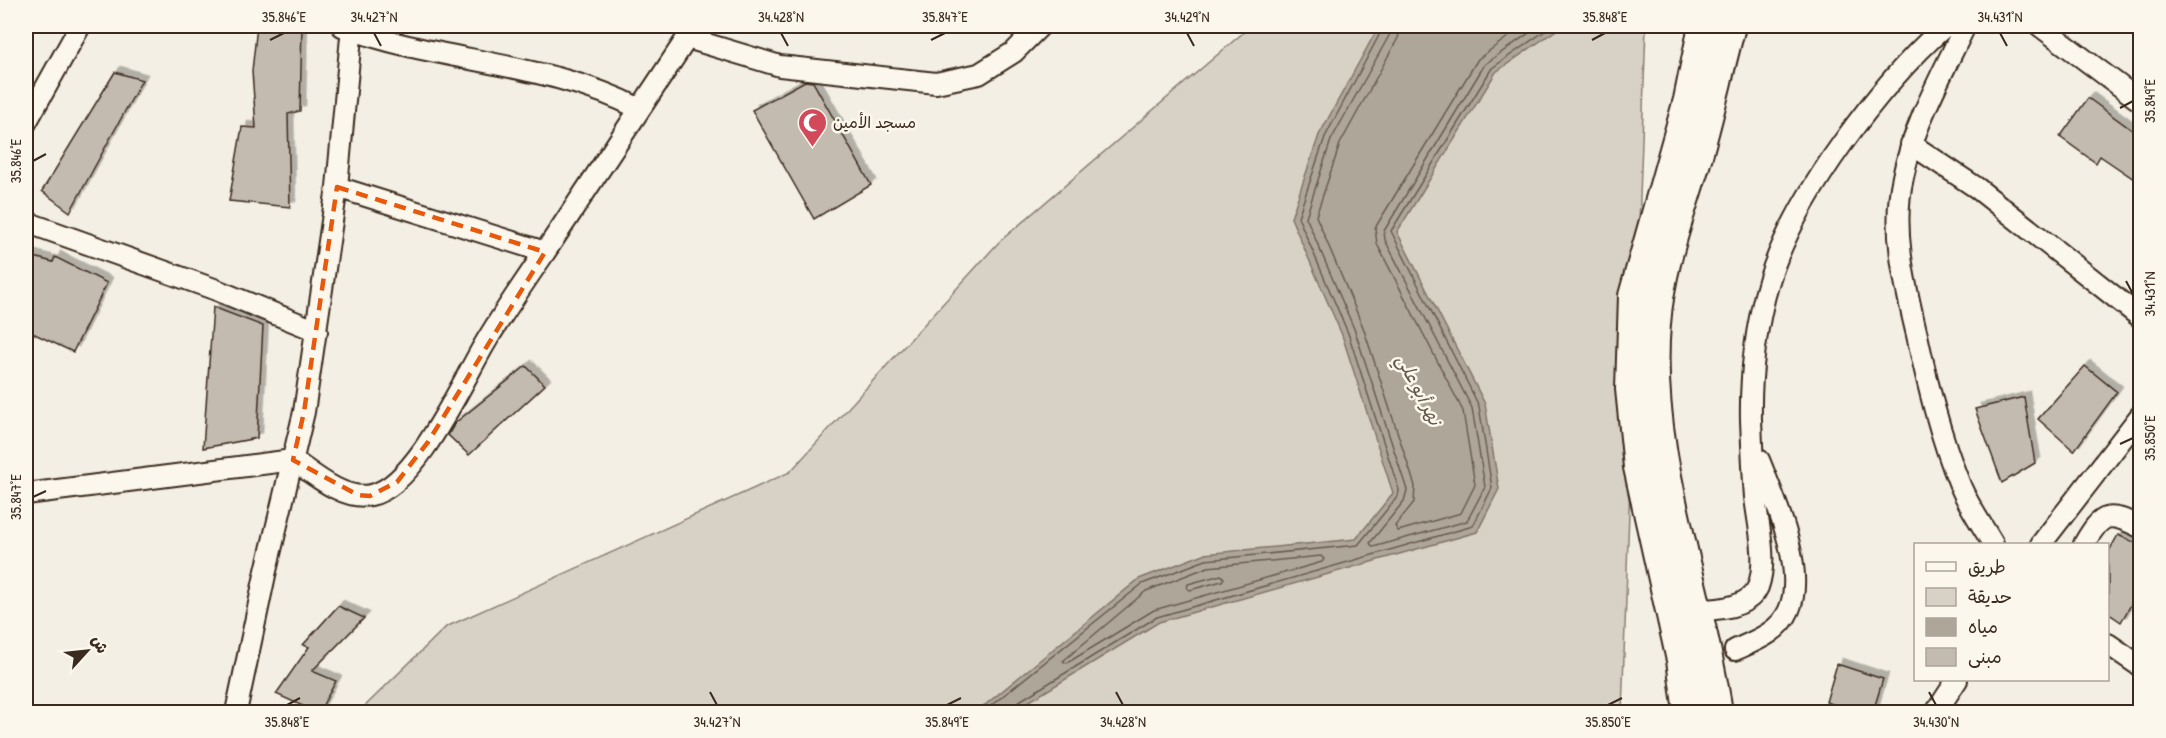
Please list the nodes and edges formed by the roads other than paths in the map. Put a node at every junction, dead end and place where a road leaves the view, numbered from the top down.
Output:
1 (80, 26) edge
2 (1040, 26) edge
3 (1704, 26) edge
4 (1730, 26) edge
5 (1946, 26) edge
6 (1965, 26) edge
7 (2040, 26) edge
8 (349, 27) edge
9 (691, 32) edge
10 (33, 92) edge
11 (2140, 101) edge
12 (640, 109) junction
13 (26, 123) edge
14 (1911, 144) junction
15 (337, 187) junction
16 (26, 222) edge
17 (545, 252) junction
18 (2140, 317) edge
19 (317, 331) junction
20 (2140, 416) edge
21 (1753, 446) junction
22 (293, 460) junction
23 (26, 494) edge
24 (2140, 526) edge
25 (1992, 543) edge
26 (2042, 543) edge
27 (2086, 543) edge
28 (1698, 610) junction
29 (2109, 645) edge
30 (1735, 650) dead end
31 (2140, 666) edge
32 (1956, 681) edge
33 (236, 712) edge
34 (1689, 712) edge
35 (1717, 712) edge
36 (1936, 712) edge

1 - 10 street
2 - 9 street
3 - 34 main road
4 - 28 main road
5 - 21 street
6 - 14 street
7 - 11 street
8 - 12 street
8 - 15 street
9 - 12 street
10 - 13 street
12 - 17 street
14 - 18 street
14 - 25 street
15 - 17 street
15 - 19 street
16 - 19 street
17 - 22 street
19 - 22 street
20 - 26 street
21 - 28 street
21 - 30 street
22 - 23 street
22 - 33 street
24 - 27 street
28 - 35 main road
29 - 31 street
32 - 36 street

